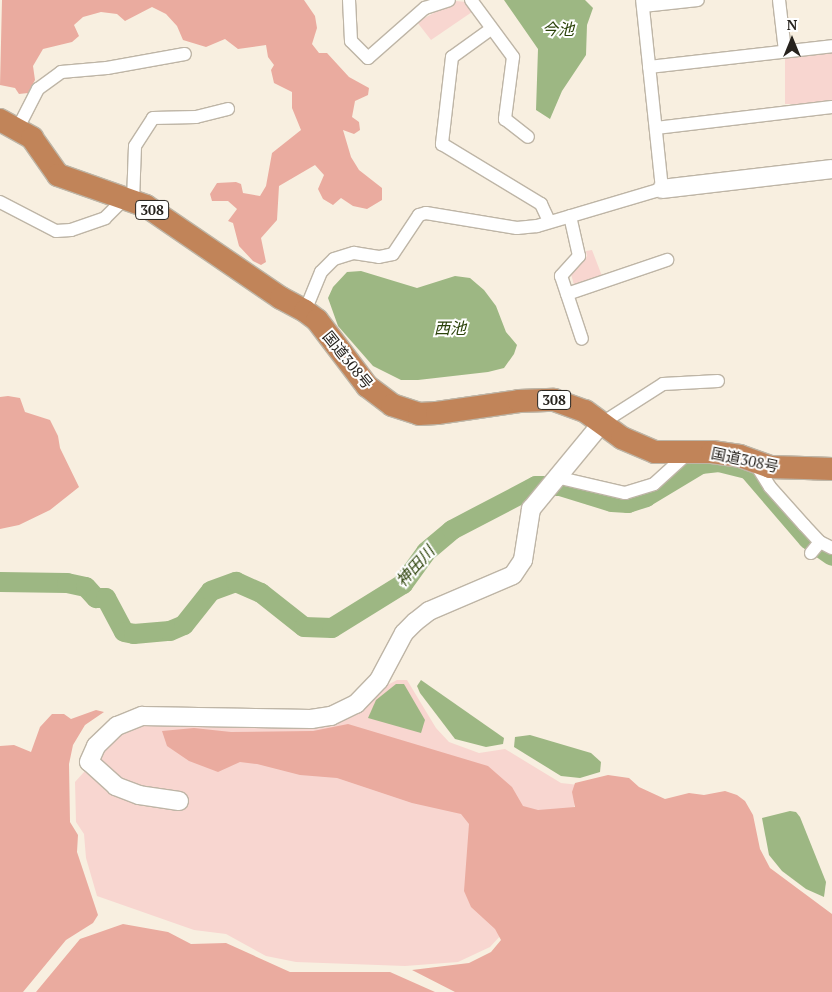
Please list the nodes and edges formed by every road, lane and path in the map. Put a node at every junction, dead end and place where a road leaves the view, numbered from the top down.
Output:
1 (349, 0) edge
2 (449, 0) edge
3 (471, 0) edge
4 (698, 0) edge
5 (779, 0) edge
6 (642, 3) edge
7 (491, 29) junction
8 (832, 46) edge
9 (784, 51) junction
10 (185, 54) dead end
11 (649, 68) junction
12 (832, 107) edge
13 (228, 109) dead end
14 (9, 124) edge
15 (656, 128) junction
16 (528, 137) dead end
17 (832, 169) edge
18 (662, 189) junction
19 (129, 200) junction
20 (0, 202) edge
21 (570, 216) junction
22 (549, 221) junction
23 (667, 260) dead end
24 (567, 294) junction
25 (305, 311) junction
26 (582, 339) dead end
27 (718, 380) dead end
28 (602, 423) junction
29 (687, 454) junction
30 (755, 463) junction
31 (832, 469) edge
32 (556, 477) junction
33 (827, 543) edge
34 (811, 553) dead end
35 (179, 801) dead end

1 - 2 street
3 - 7 street
4 - 6 street
5 - 9 street
6 - 11 street
7 - 16 street
7 - 22 street
8 - 9 street
9 - 11 street
10 - 14 street
11 - 15 street
12 - 15 street
13 - 19 street
14 - 19 highway, 国道308号 / 308
15 - 18 street
17 - 18 street
18 - 21 street
19 - 20 street
19 - 25 highway, 国道308号 / 308
21 - 22 street
21 - 24 street
22 - 25 street
23 - 24 street
24 - 26 street
25 - 28 highway, 国道308号 / 308
27 - 28 street
28 - 29 highway, 国道308号 / 308
28 - 32 street
29 - 30 highway, 国道308号 / 308
29 - 32 street
30 - 31 highway, 国道308号 / 308
30 - 33 street
32 - 35 street
33 - 34 street

